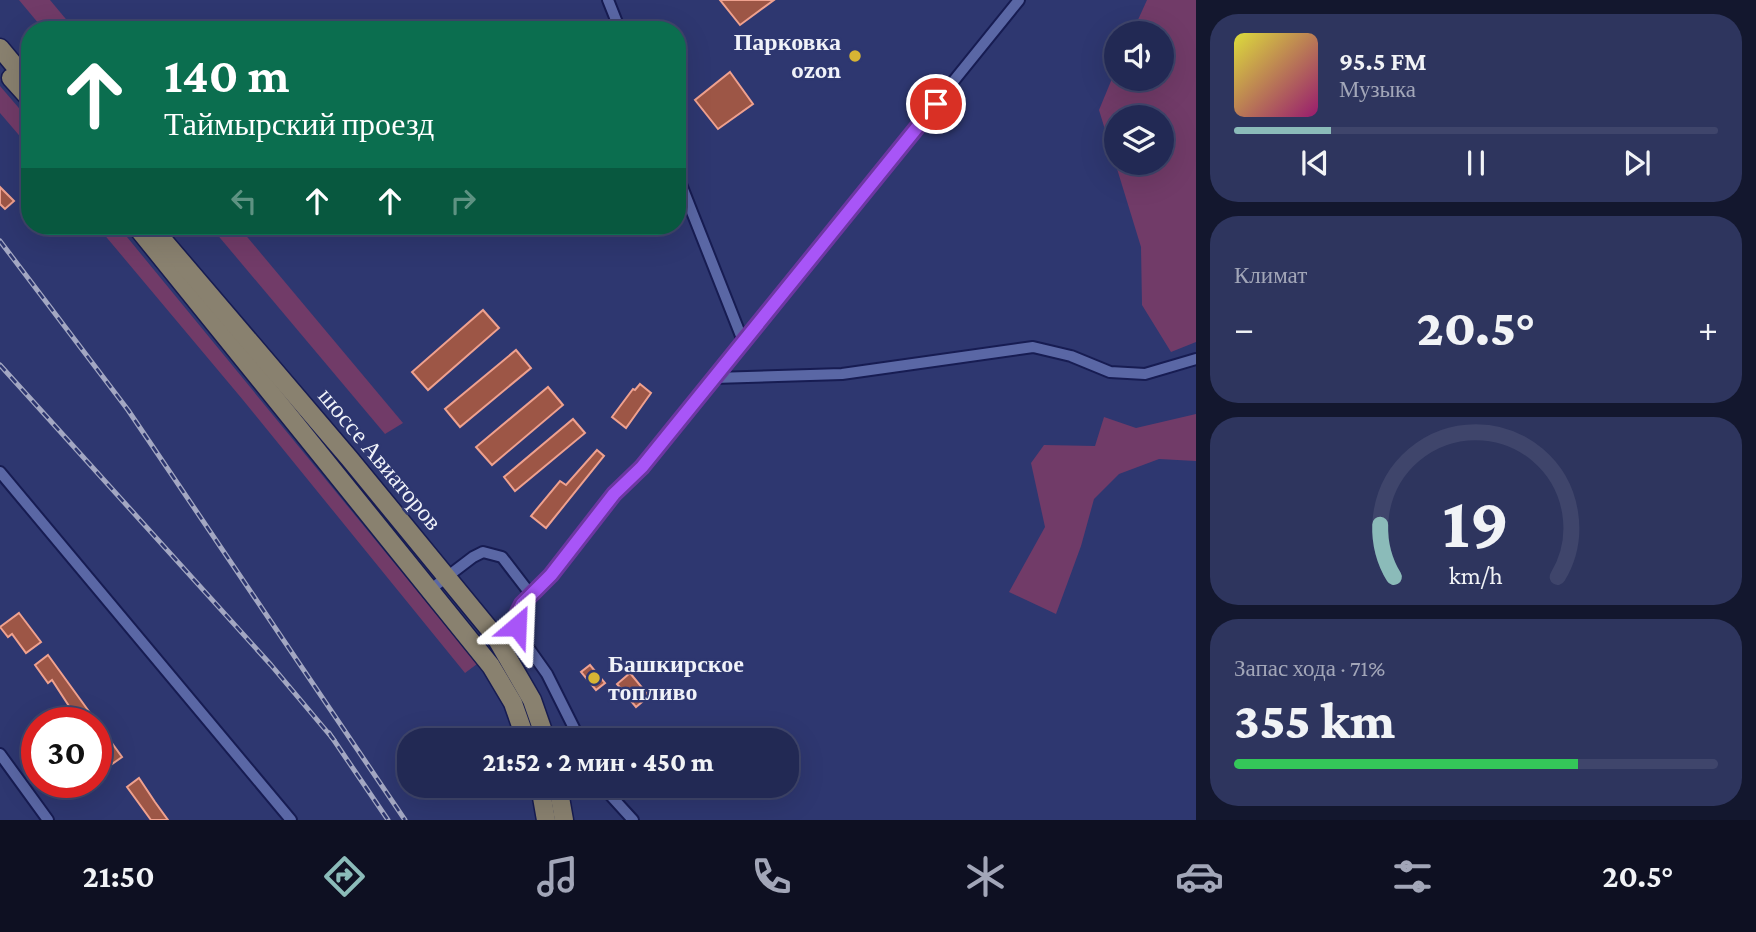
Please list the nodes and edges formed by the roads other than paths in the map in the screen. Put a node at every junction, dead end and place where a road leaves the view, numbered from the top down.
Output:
1 (608, 0) edge
2 (1019, 0) edge
3 (616, 21) edge
4 (0, 48) edge
5 (0, 64) edge
6 (21, 73) edge
7 (21, 88) edge
8 (686, 197) edge
9 (143, 235) edge
10 (159, 235) edge
11 (743, 341) junction
12 (1196, 359) edge
13 (713, 378) junction
14 (0, 472) edge
15 (447, 577) junction
16 (430, 589) junction
17 (532, 596) junction
18 (522, 728) edge
19 (542, 728) edge
20 (574, 728) edge
21 (0, 754) edge
22 (542, 798) edge
23 (560, 798) edge
24 (613, 798) edge
25 (48, 820) edge
26 (291, 820) edge
27 (546, 820) edge
28 (564, 820) edge
29 (633, 820) edge

1 - 3 street
2 - 11 street
4 - 6 main road
5 - 7 main road
8 - 11 street
9 - 16 main road, шоссе Авиаторов
10 - 15 main road, шоссе Авиаторов
11 - 13 street
12 - 13 street
13 - 17 street
14 - 26 street
15 - 16 street
15 - 17 street
15 - 19 main road, шоссе Авиаторов
16 - 18 main road, шоссе Авиаторов
17 - 20 street
21 - 25 street
22 - 27 main road
23 - 28 main road
24 - 29 street

